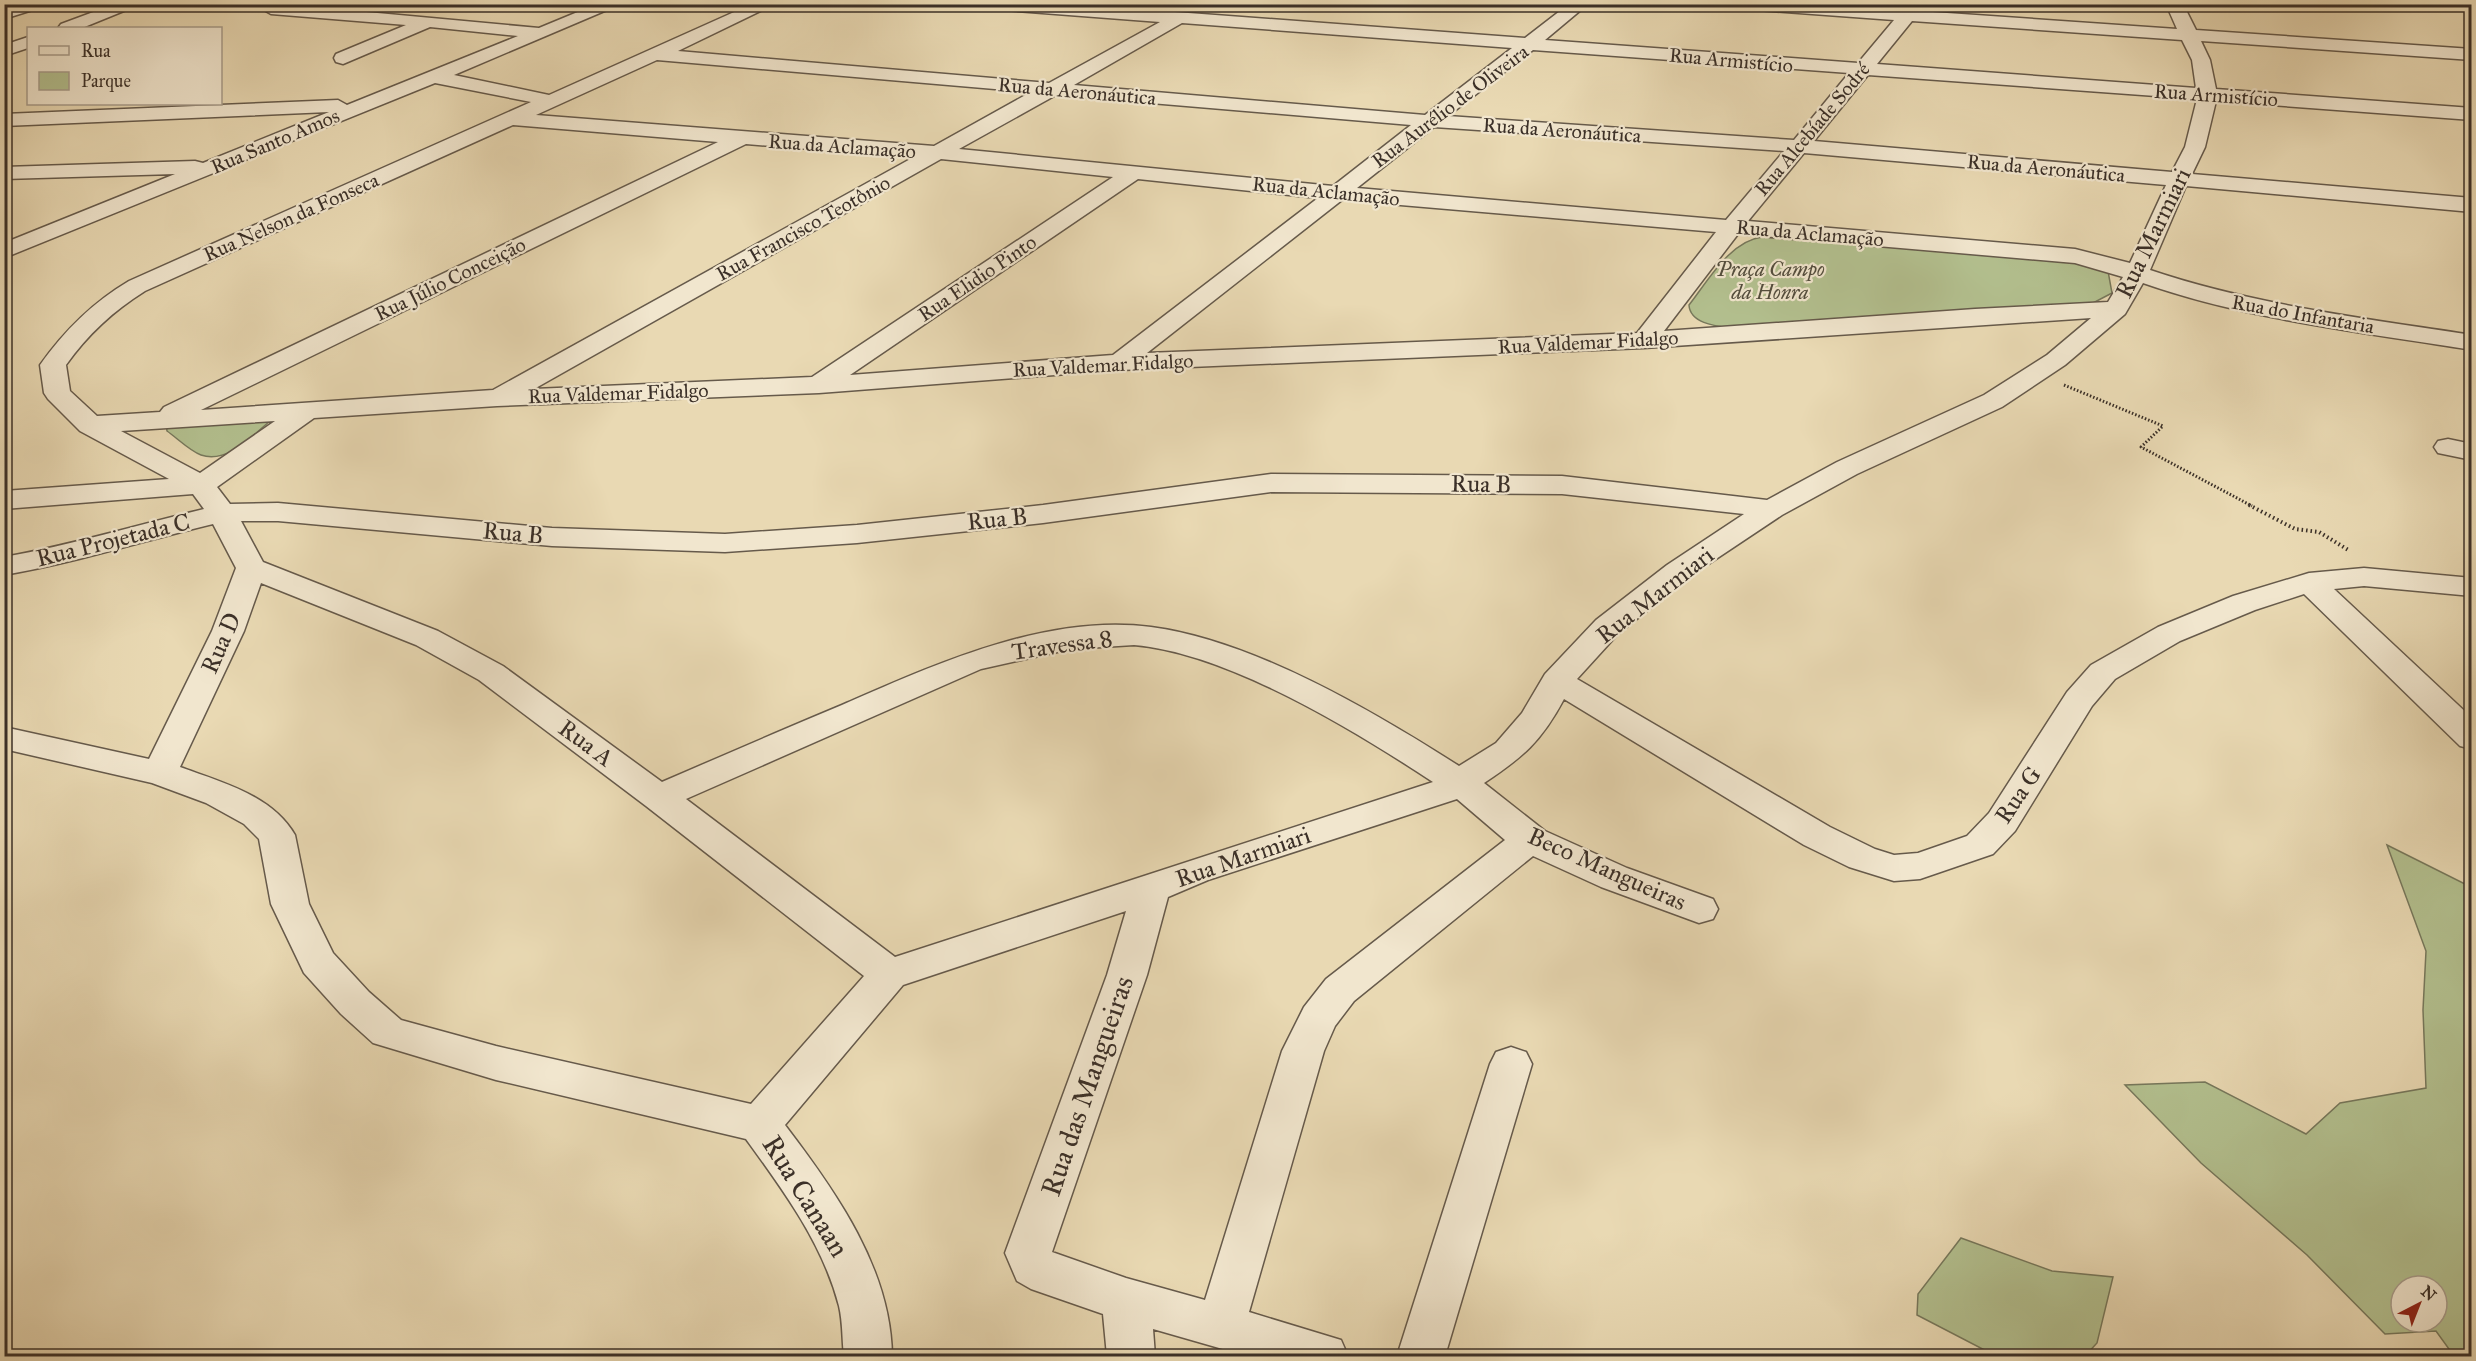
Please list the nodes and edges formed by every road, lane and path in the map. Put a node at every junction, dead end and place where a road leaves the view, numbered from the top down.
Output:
1 (33, 4) edge
2 (133, 4) edge
3 (614, 4) edge
4 (767, 4) edge
5 (991, 4) edge
6 (1204, 4) edge
7 (1580, 4) edge
8 (1743, 4) edge
9 (2174, 4) edge
10 (272, 9) dead end
11 (1910, 10) edge
12 (4, 14) edge
13 (1179, 18) junction
14 (428, 22) junction
15 (70, 27) edge
16 (545, 33) junction
17 (2191, 36) junction
18 (27, 42) edge
19 (1531, 44) junction
20 (4, 51) edge
21 (652, 54) junction
22 (2472, 55) edge
23 (343, 58) dead end
24 (1860, 70) junction
25 (434, 77) junction
26 (1050, 89) junction
27 (2207, 94) junction
28 (552, 101) junction
29 (361, 105) junction
30 (2472, 114) edge
31 (512, 119) junction
32 (4, 120) edge
33 (1429, 121) junction
34 (741, 138) junction
35 (1797, 146) junction
36 (938, 153) junction
37 (217, 166) junction
38 (1136, 171) junction
39 (4, 173) edge
40 (2180, 180) junction
41 (1337, 193) junction
42 (2472, 205) edge
43 (66, 226) junction
44 (1732, 227) junction
45 (4, 228) edge
46 (4, 251) edge
47 (2138, 273) junction
48 (2116, 309) junction
49 (1644, 340) junction
50 (2472, 343) edge
51 (1120, 362) junction
52 (2036, 373) junction
53 (819, 384) junction
54 (497, 398) junction
55 (308, 410) junction
56 (158, 421) junction
57 (90, 425) junction
58 (201, 485) junction
59 (4, 500) edge
60 (1772, 509) junction
61 (222, 513) junction
62 (4, 566) edge
63 (251, 568) junction
64 (2395, 579) junction
65 (2309, 582) junction
66 (2472, 587) edge
67 (1557, 681) junction
68 (4, 738) edge
69 (2472, 738) edge
70 (160, 772) junction
71 (1460, 783) junction
72 (659, 797) junction
73 (1530, 839) junction
74 (1152, 890) junction
75 (1699, 909) dead end
76 (889, 974) junction
77 (1511, 1064) dead end
78 (760, 1124) junction
79 (1125, 1300) junction
80 (1220, 1328) junction
81 (868, 1356) edge
82 (1131, 1356) edge
83 (1324, 1356) edge
84 (1421, 1356) edge

1 - 12 street
2 - 15 street
3 - 16 street, Rua Santo Amos
4 - 21 street, Rua Nelson da Fonseca
5 - 13 street, Rua Armistício
6 - 13 street, Rua Francisco Teotônio
7 - 19 street, Rua Aurélio de Oliveira
8 - 11 street
9 - 17 street, Rua Marmiari
10 - 14 street
11 - 17 street
11 - 24 street, Rua Alcebíade Sodré
13 - 19 street, Rua Armistício
13 - 26 street, Rua Francisco Teotônio
14 - 16 street
14 - 23 street
16 - 25 street, Rua Santo Amos
17 - 22 street
17 - 27 street, Rua Marmiari
18 - 20 street
19 - 24 street, Rua Armistício
19 - 33 street, Rua Aurélio de Oliveira
21 - 26 street, Rua da Aeronáutica
21 - 28 street, Rua Nelson da Fonseca
24 - 27 street, Rua Armistício
24 - 35 street, Rua Alcebíade Sodré
25 - 28 street
25 - 29 street, Rua Santo Amos
26 - 33 street, Rua da Aeronáutica
26 - 36 street, Rua Francisco Teotônio
27 - 30 street, Rua Armistício
27 - 40 street, Rua Marmiari
28 - 31 street, Rua Nelson da Fonseca
29 - 32 street
29 - 37 street, Rua Santo Amos
31 - 34 street, Rua da Aclamação
31 - 57 street, Rua Nelson da Fonseca
33 - 35 street, Rua da Aeronáutica
33 - 41 street, Rua Aurélio de Oliveira
34 - 36 street, Rua da Aclamação
34 - 56 street, Rua Júlio Conceição
35 - 40 street, Rua da Aeronáutica
35 - 44 street, Rua Alcebíade Sodré
36 - 38 street, Rua da Aclamação
36 - 54 street, Rua Francisco Teotônio
37 - 39 street
37 - 43 street, Rua Santo Amos
38 - 41 street, Rua da Aclamação
38 - 53 street, Rua Elidio Pinto
40 - 42 street, Rua da Aeronáutica
40 - 47 street, Rua Marmiari
41 - 44 street, Rua da Aclamação
41 - 51 street, Rua Aurélio de Oliveira
43 - 45 street
43 - 46 street, Rua Santo Amos
44 - 47 street, Rua da Aclamação
44 - 49 street, Rua Alcebíade Sodré
47 - 48 street, Rua Marmiari
47 - 50 street, Rua do Infantaria
48 - 49 street, Rua Valdemar Fidalgo
48 - 52 street, Rua Marmiari
49 - 51 street, Rua Valdemar Fidalgo
51 - 53 street, Rua Valdemar Fidalgo
52 - 60 street, Rua Marmiari
52 - 64 path
53 - 54 street, Rua Valdemar Fidalgo
54 - 55 street, Rua Valdemar Fidalgo
55 - 56 street, Rua Valdemar Fidalgo
55 - 58 street
56 - 57 street, Rua Valdemar Fidalgo
57 - 58 street, Rua Nelson da Fonseca
58 - 59 street
58 - 61 street, Rua Nelson da Fonseca
60 - 61 street, Rua B
60 - 67 street, Rua Marmiari
61 - 62 street, Rua Projetada C
61 - 63 street
63 - 70 street, Rua D
63 - 72 street, Rua A
64 - 65 street, Rua G
64 - 66 street, Rua G
65 - 67 street, Rua G
65 - 69 street
67 - 71 street, Rua Marmiari
68 - 70 street
70 - 78 street
71 - 72 street, Travessa 8
71 - 73 street, Beco Mangueiras
71 - 74 street, Rua Marmiari
72 - 76 street, Rua A
73 - 75 street, Beco Mangueiras
73 - 80 street
74 - 76 street, Rua Marmiari
74 - 79 street, Rua das Mangueiras
76 - 78 street, Rua Canaan
77 - 84 street
78 - 81 street, Rua Canaan
79 - 80 street
79 - 82 street
80 - 83 street

